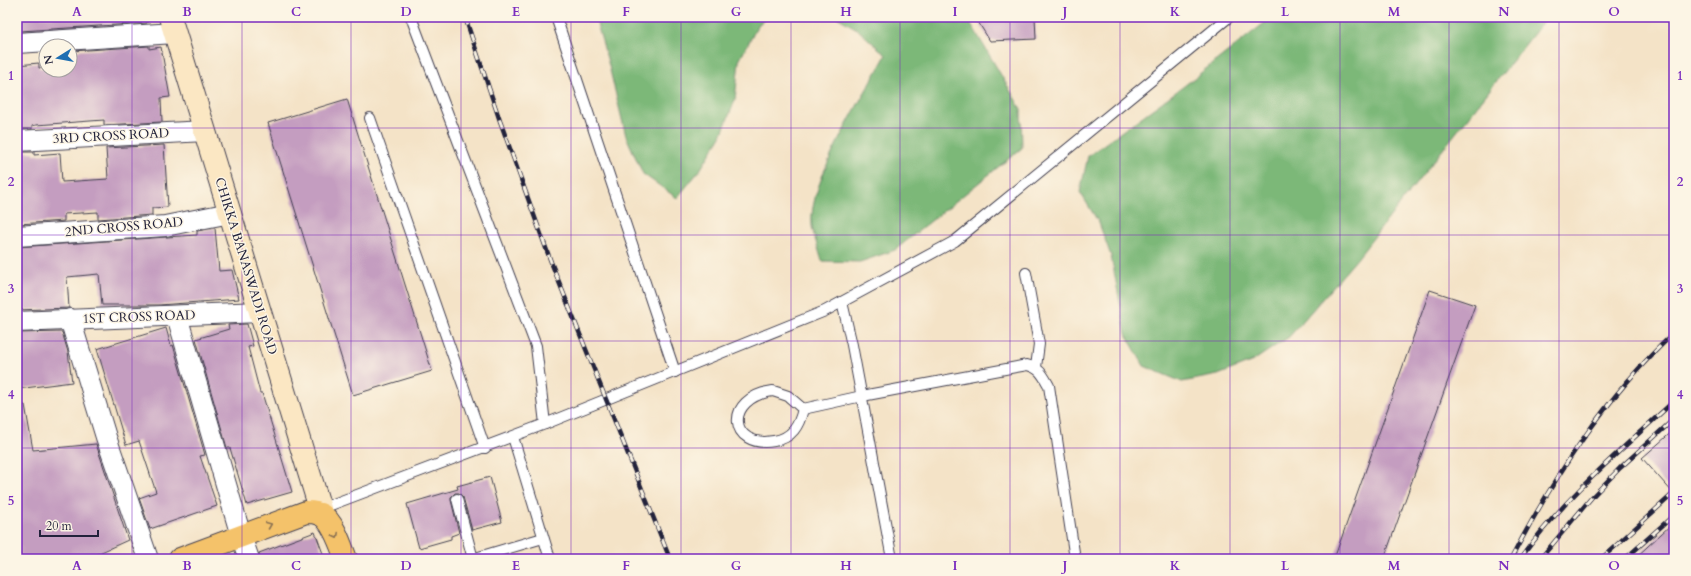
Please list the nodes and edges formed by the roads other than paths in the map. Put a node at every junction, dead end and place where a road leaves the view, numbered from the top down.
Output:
1 (411, 17) edge
2 (556, 17) edge
3 (1229, 17) edge
4 (173, 25) edge
5 (17, 43) edge
6 (370, 118) dead end
7 (206, 131) junction
8 (17, 141) edge
9 (230, 213) junction
10 (17, 236) edge
11 (1026, 273) dead end
12 (842, 302) junction
13 (260, 312) junction
14 (177, 316) junction
15 (70, 319) junction
16 (17, 322) edge
17 (1036, 367) junction
18 (675, 372) junction
19 (862, 396) junction
20 (803, 410) junction
21 (545, 424) junction
22 (512, 437) junction
23 (485, 448) junction
24 (457, 499) dead end
25 (321, 512) junction
26 (241, 536) junction
27 (544, 538) junction
28 (148, 559) edge
29 (180, 559) edge
30 (249, 559) edge
31 (346, 559) edge
32 (472, 559) edge
33 (550, 559) edge
34 (892, 559) edge
35 (1075, 559) edge

1 - 21 lane
2 - 18 lane
3 - 12 lane
4 - 5 street
4 - 7 main road, CHIKKA BANASWADI ROAD
6 - 23 lane
7 - 8 street, 3RD CROSS ROAD
7 - 9 main road, CHIKKA BANASWADI ROAD
9 - 10 street, 2ND CROSS ROAD
9 - 13 main road, CHIKKA BANASWADI ROAD
11 - 17 lane
12 - 18 lane
12 - 19 lane
13 - 14 street, 1ST CROSS ROAD
13 - 25 main road, CHIKKA BANASWADI ROAD
14 - 15 street, 1ST CROSS ROAD
14 - 26 street
15 - 16 street, 1ST CROSS ROAD
15 - 28 street
17 - 19 lane
17 - 35 lane
18 - 21 lane
19 - 20 lane
19 - 34 lane
20 - 20 lane
21 - 22 lane
22 - 23 lane
22 - 27 lane
23 - 25 lane
24 - 32 lane
26 -> 25 main road
25 -> 31 main road
26 - 29 main road
26 - 30 street
27 - 32 lane
27 - 33 lane

